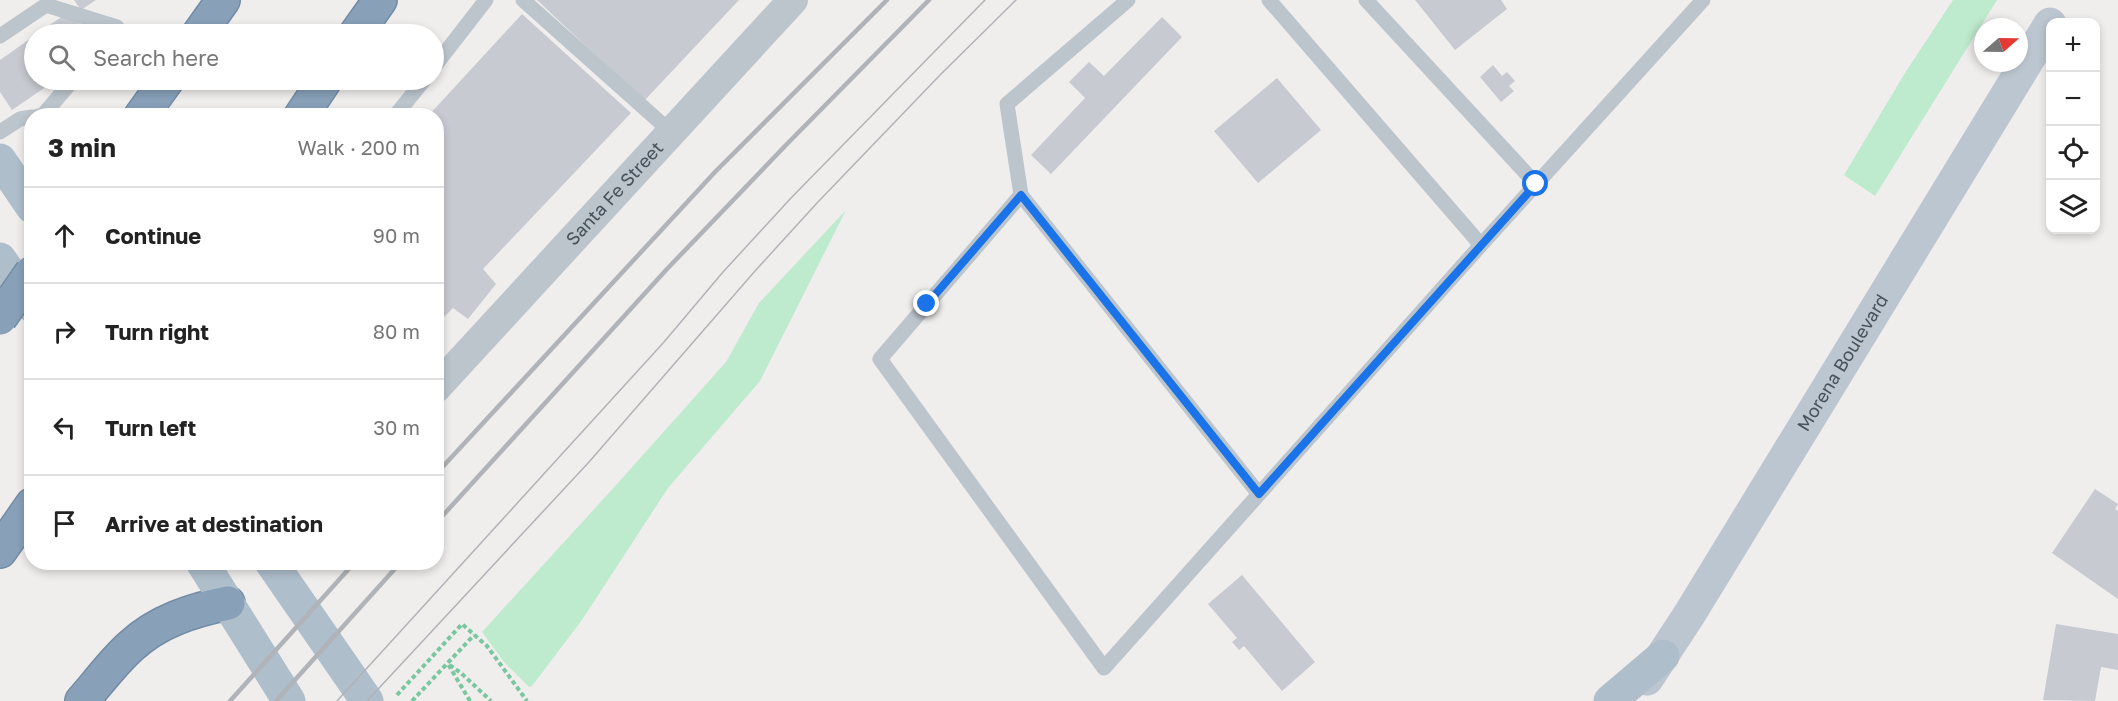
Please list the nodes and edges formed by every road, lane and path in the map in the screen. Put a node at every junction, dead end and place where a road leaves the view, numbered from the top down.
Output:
1 (203, 0) edge
2 (224, 0) edge
3 (380, 0) edge
4 (486, 0) edge
5 (523, 0) edge
6 (793, 0) edge
7 (1128, 0) edge
8 (1269, 0) edge
9 (1366, 0) edge
10 (1703, 0) edge
11 (2065, 0) edge
12 (2054, 18) edge
13 (107, 24) edge
14 (193, 24) edge
15 (206, 24) edge
16 (363, 24) edge
17 (2046, 31) edge
18 (0, 36) edge
19 (444, 54) edge
20 (64, 90) edge
21 (160, 90) edge
22 (318, 90) edge
23 (416, 90) edge
24 (49, 108) edge
25 (147, 108) edge
26 (306, 108) edge
27 (401, 108) edge
28 (24, 118) edge
29 (0, 132) edge
30 (671, 132) junction
31 (0, 159) edge
32 (1536, 184) junction
33 (24, 195) edge
34 (1021, 195) junction
35 (1480, 245) junction
36 (0, 259) edge
37 (24, 284) edge
38 (24, 294) edge
39 (0, 318) edge
40 (444, 379) edge
41 (1259, 494) junction
42 (24, 516) edge
43 (0, 551) edge
44 (207, 570) edge
45 (277, 570) edge
46 (228, 603) junction
47 (474, 636) junction
48 (1663, 656) junction
49 (448, 664) junction
50 (82, 701) edge
51 (289, 701) edge
52 (367, 701) edge
53 (392, 701) edge
54 (412, 701) edge
55 (470, 701) edge
56 (491, 701) edge
57 (527, 701) edge
58 (1610, 701) edge
59 (1632, 701) edge

1 - 14 highway
2 - 15 highway
3 - 16 highway
4 - 19 lane
5 - 30 lane
6 - 30 street, Santa Fe Street
7 - 34 lane
8 - 35 lane
9 - 32 lane
10 - 32 lane
11 - 12 main road, Morena Boulevard
13 - 18 lane
17 - 48 main road, Morena Boulevard
20 - 24 lane
21 - 25 highway
22 - 26 highway
23 - 27 lane
28 - 29 lane
30 - 40 street, Santa Fe Street
31 - 33 main road
32 - 35 lane
34 - 41 lane
34 - 41 lane
35 - 41 lane
36 - 38 main road
37 - 39 highway, bridge
42 - 43 highway
44 - 46 main road
45 - 52 main road
46 - 50 highway
46 - 51 main road
47 - 49 path
47 - 53 path
47 - 57 path
48 - 58 main road
48 - 59 main road, Morena Boulevard
49 - 54 path
49 - 55 path
49 - 56 path

